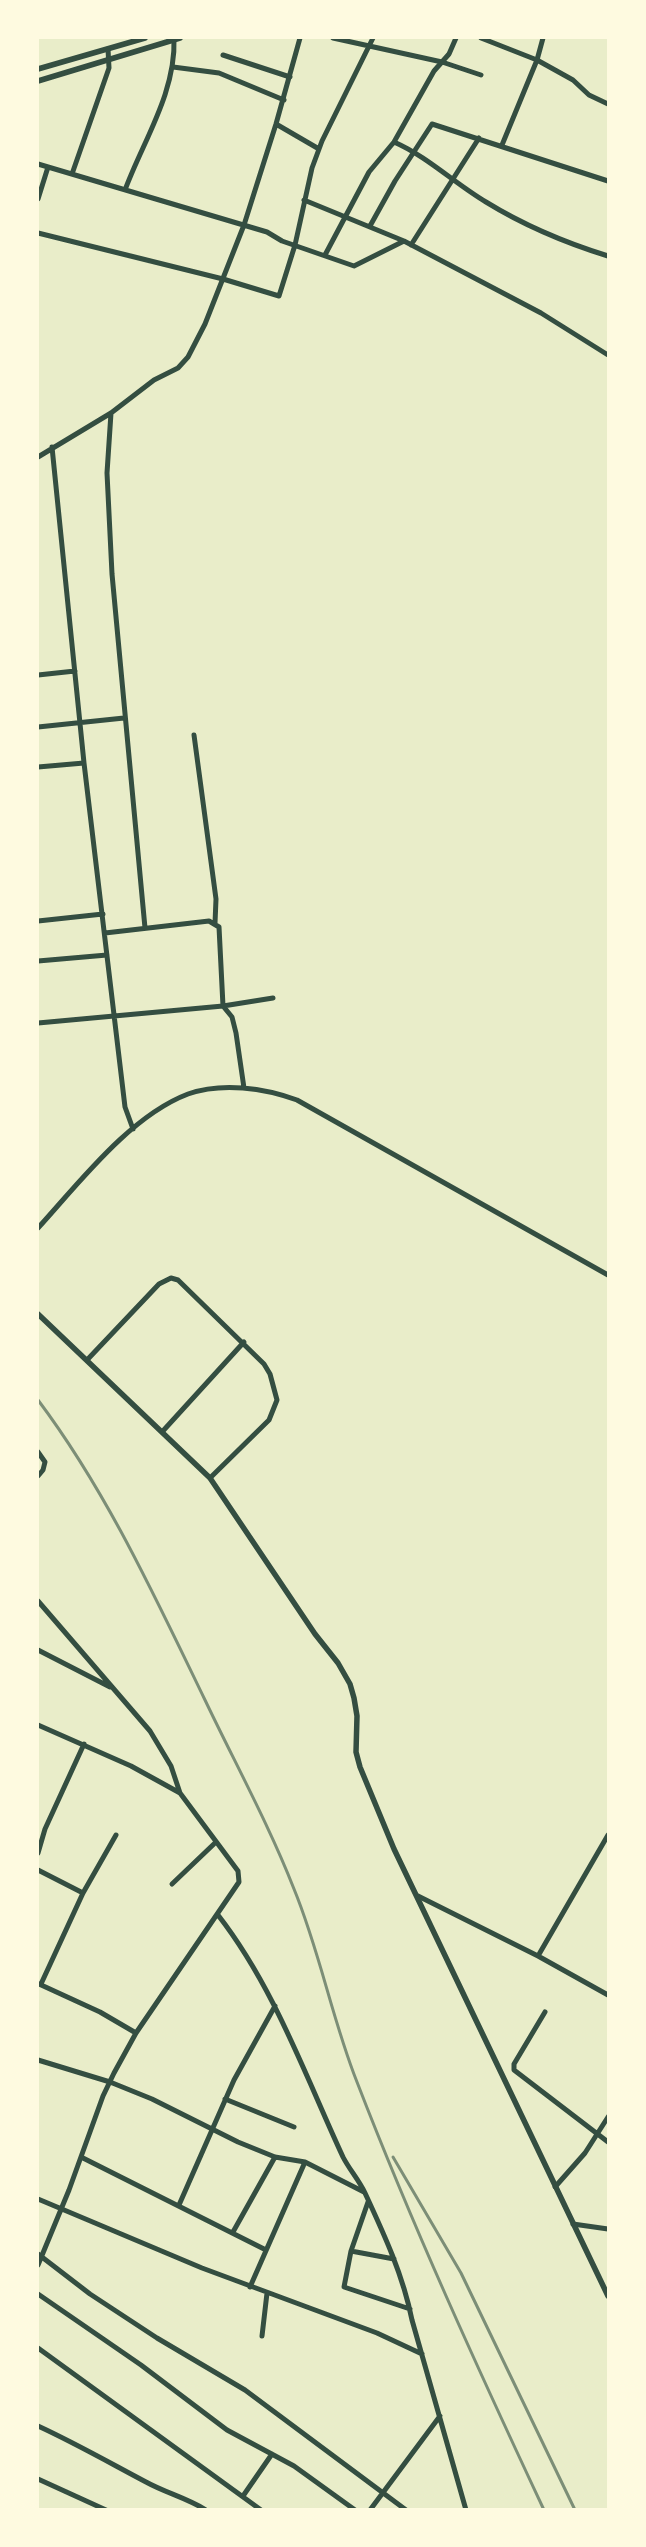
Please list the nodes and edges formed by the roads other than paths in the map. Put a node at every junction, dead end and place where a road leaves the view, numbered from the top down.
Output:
1 (145, 38) edge
2 (176, 38) edge
3 (300, 38) edge
4 (333, 38) edge
5 (373, 38) edge
6 (456, 38) edge
7 (481, 38) edge
8 (543, 38) edge
9 (370, 44) junction
10 (108, 48) junction
11 (223, 55) dead end
12 (109, 60) junction
13 (537, 60) junction
14 (442, 62) junction
15 (173, 67) junction
16 (38, 69) edge
17 (481, 76) dead end
18 (290, 77) junction
19 (38, 81) edge
20 (284, 100) junction
21 (608, 104) edge
22 (276, 124) junction
23 (479, 138) junction
24 (394, 142) junction
25 (502, 145) junction
26 (320, 149) junction
27 (414, 151) junction
28 (38, 164) edge
29 (48, 167) junction
30 (72, 174) junction
31 (452, 179) junction
32 (608, 181) edge
33 (125, 190) junction
34 (38, 199) edge
35 (304, 200) junction
36 (345, 215) junction
37 (244, 225) junction
38 (370, 226) junction
39 (38, 233) edge
40 (404, 242) junction
41 (294, 245) junction
42 (411, 245) junction
43 (325, 256) junction
44 (608, 256) edge
45 (223, 280) junction
46 (608, 355) edge
47 (111, 413) junction
48 (52, 447) junction
49 (38, 457) edge
50 (75, 670) junction
51 (38, 675) edge
52 (124, 718) junction
53 (80, 722) junction
54 (38, 727) edge
55 (194, 735) dead end
56 (84, 763) junction
57 (38, 767) edge
58 (103, 914) junction
59 (38, 921) edge
60 (215, 923) junction
61 (145, 928) junction
62 (105, 933) junction
63 (108, 955) junction
64 (38, 961) edge
65 (273, 998) dead end
66 (223, 1006) junction
67 (114, 1017) junction
68 (38, 1023) edge
69 (244, 1088) junction
70 (133, 1129) junction
71 (38, 1228) edge
72 (608, 1275) edge
73 (38, 1314) edge
74 (244, 1342) junction
75 (87, 1360) junction
76 (162, 1432) junction
77 (38, 1452) edge
78 (38, 1476) edge
79 (210, 1478) junction
80 (38, 1601) edge
81 (38, 1650) edge
82 (115, 1690) junction
83 (38, 1725) edge
84 (84, 1744) junction
85 (180, 1793) junction
86 (116, 1834) dead end
87 (608, 1835) edge
88 (216, 1842) junction
89 (38, 1853) edge
90 (38, 1870) edge
91 (172, 1884) dead end
92 (83, 1893) junction
93 (418, 1896) junction
94 (218, 1915) junction
95 (538, 1956) junction
96 (39, 1984) edge
97 (608, 1995) edge
98 (275, 2006) junction
99 (546, 2012) dead end
100 (136, 2033) junction
101 (38, 2060) edge
102 (110, 2082) junction
103 (225, 2099) junction
104 (608, 2117) edge
105 (294, 2127) dead end
106 (213, 2129) junction
107 (598, 2133) junction
108 (608, 2142) edge
109 (81, 2157) junction
110 (275, 2157) junction
111 (305, 2162) junction
112 (555, 2187) junction
113 (364, 2192) junction
114 (38, 2199) edge
115 (368, 2202) junction
116 (179, 2205) junction
117 (61, 2210) junction
118 (573, 2224) junction
119 (608, 2229) edge
120 (233, 2232) junction
121 (266, 2250) junction
122 (351, 2251) junction
123 (39, 2256) edge
124 (394, 2259) junction
125 (38, 2266) edge
126 (250, 2287) junction
127 (267, 2293) junction
128 (38, 2294) edge
129 (608, 2296) edge
130 (410, 2308) junction
131 (262, 2336) dead end
132 (38, 2348) edge
133 (422, 2354) junction
134 (440, 2416) junction
135 (38, 2426) edge
136 (272, 2454) junction
137 (38, 2479) edge
138 (383, 2492) junction
139 (243, 2496) junction
140 (106, 2510) edge
141 (206, 2510) edge
142 (261, 2510) edge
143 (355, 2510) edge
144 (370, 2510) edge
145 (406, 2510) edge
146 (466, 2510) edge

1 - 10 street
2 - 12 street
2 - 15 street
3 - 18 street
4 - 9 street
5 - 9 street
6 - 14 street
7 - 13 street
8 - 13 street
9 - 14 street
9 - 26 street
10 - 12 street
10 - 16 street
11 - 18 street
12 - 19 street
12 - 30 street
13 - 21 street
13 - 25 street
14 - 17 street
14 - 24 street
15 - 20 street
15 - 33 street
18 - 20 street
20 - 22 street
22 - 26 street
22 - 37 street
23 - 25 street
23 - 27 street
23 - 31 street
24 - 27 street
24 - 36 street
25 - 32 street
26 - 35 street
27 - 31 street
27 - 38 street
28 - 29 street
29 - 30 street
29 - 34 street
30 - 33 street
31 - 42 street
31 - 44 street
33 - 37 street
35 - 36 street
35 - 41 street
36 - 38 street
36 - 43 street
37 - 41 street
37 - 45 street
38 - 40 street
39 - 45 street
40 - 42 street
40 - 43 street
41 - 43 street
41 - 45 street
42 - 46 street
45 - 47 street
47 - 48 street
47 - 52 street
48 - 49 street
48 - 50 street
50 - 51 street
50 - 53 street
52 - 53 street
52 - 61 street
53 - 54 street
53 - 56 street
55 - 60 street
56 - 57 street
56 - 58 street
58 - 59 street
58 - 62 street
60 - 61 street
60 - 66 street
61 - 62 street
62 - 63 street
63 - 64 street
63 - 67 street
65 - 66 street
66 - 67 street
66 - 69 street
67 - 68 street
67 - 70 street
69 - 70 street
69 - 72 street
70 - 71 street
73 - 75 street
74 - 75 street
74 - 76 street
74 - 79 street
75 - 76 street
76 - 79 street
77 - 78 street
79 - 93 street
80 - 82 street
81 - 82 street
82 - 85 street
83 - 84 street
84 - 85 street
84 - 89 street
85 - 88 street
86 - 92 street
87 - 95 street
88 - 91 street
88 - 94 street
90 - 92 street
92 - 96 street
93 - 95 street
93 - 112 street
94 - 98 street
94 - 100 street
95 - 97 street
96 - 100 street
98 - 103 street
98 - 113 street
99 - 107 street
100 - 102 street
101 - 102 street
102 - 106 street
102 - 109 street
103 - 105 street
103 - 106 street
104 - 107 street
106 - 110 street
106 - 116 street
107 - 108 street
107 - 112 street
109 - 116 street
109 - 117 street
110 - 111 street
110 - 120 street
111 - 113 street
111 - 121 street
112 - 118 street
113 - 115 street
114 - 117 street
115 - 122 street
115 - 124 street
116 - 120 street
117 - 123 street
117 - 126 street
118 - 119 street
118 - 129 street
120 - 121 street
121 - 126 street
122 - 124 street
122 - 130 street
123 - 125 street
123 - 138 street
124 - 130 street
126 - 127 street
127 - 131 street
127 - 133 street
128 - 136 street
130 - 133 street
132 - 139 street
133 - 134 street
134 - 138 street
134 - 146 street
135 - 141 street
136 - 139 street
136 - 143 street
137 - 140 street
138 - 144 street
138 - 145 street
139 - 142 street

